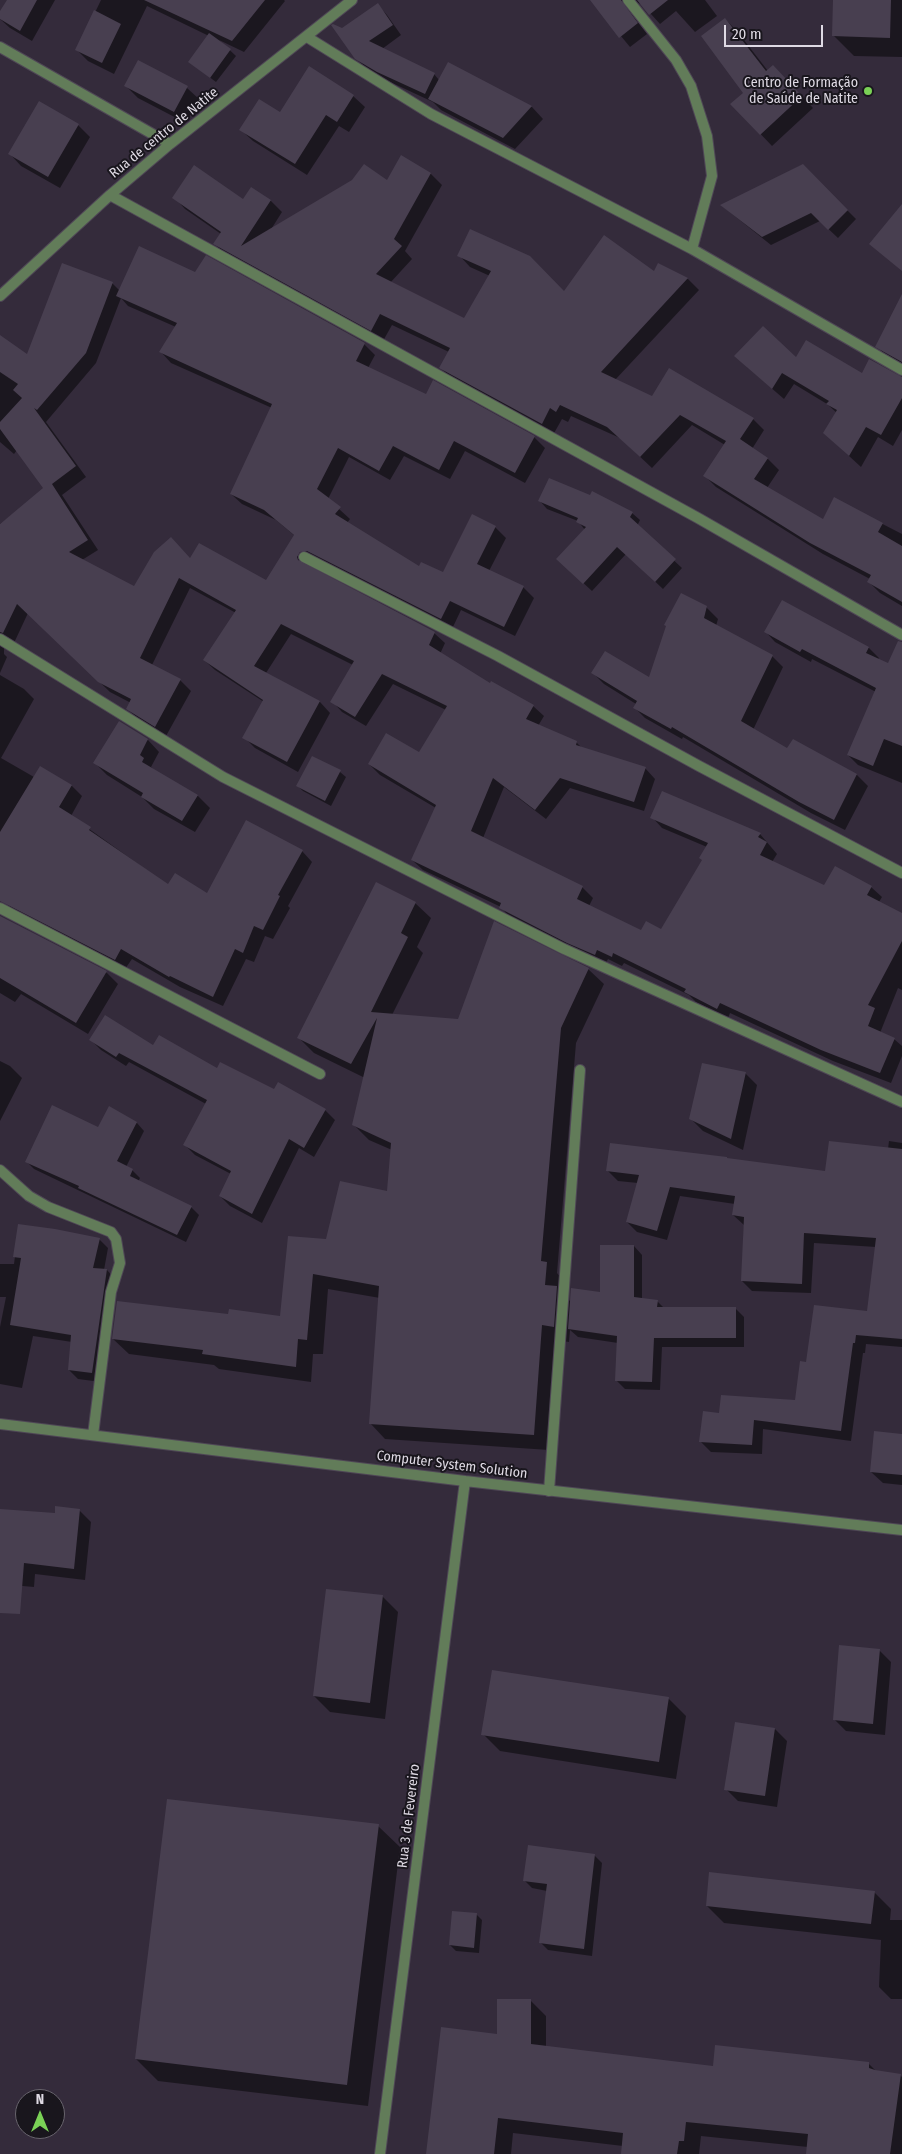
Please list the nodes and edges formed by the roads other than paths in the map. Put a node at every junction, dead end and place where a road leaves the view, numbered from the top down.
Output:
1 (628, 0) edge
2 (345, 2) edge
3 (308, 37) junction
4 (0, 47) edge
5 (170, 144) junction
6 (110, 195) junction
7 (692, 249) junction
8 (0, 296) edge
9 (902, 370) edge
10 (304, 557) dead end
11 (902, 635) edge
12 (0, 639) edge
13 (902, 873) edge
14 (0, 908) edge
15 (580, 1070) dead end
16 (320, 1074) dead end
17 (902, 1102) edge
18 (0, 1170) edge
19 (0, 1424) edge
20 (93, 1435) junction
21 (465, 1481) junction
22 (549, 1491) junction
23 (902, 1530) edge
24 (380, 2154) edge

1 - 7 street
2 - 3 street, Rua de centro de Natite
3 - 5 street, Rua de centro de Natite
3 - 7 street
4 - 5 street
5 - 6 street, Rua de centro de Natite
6 - 8 street, Rua de centro de Natite
6 - 11 street
7 - 9 street
10 - 13 street
12 - 17 street
14 - 16 street
15 - 22 street
18 - 20 street
19 - 20 street, Computer System Solution
20 - 21 street, Computer System Solution
21 - 22 street, Computer System Solution
21 - 24 street, Rua 3 de Fevereiro
22 - 23 street, Computer System Solution

